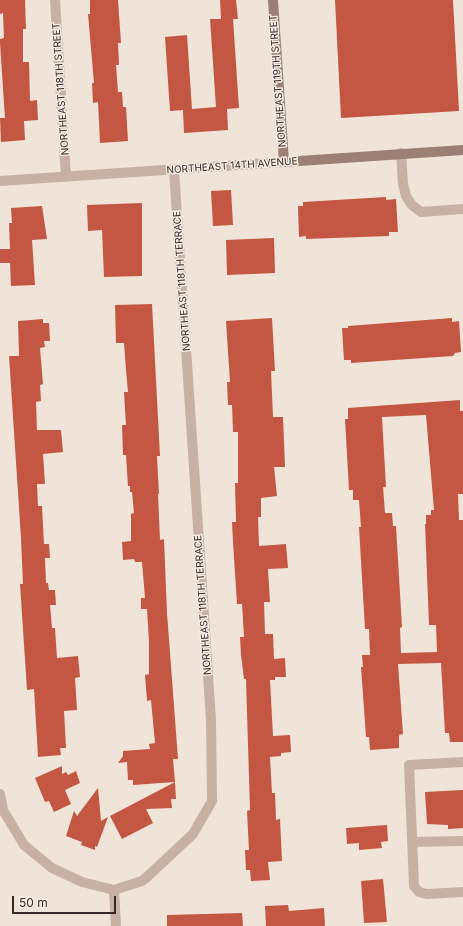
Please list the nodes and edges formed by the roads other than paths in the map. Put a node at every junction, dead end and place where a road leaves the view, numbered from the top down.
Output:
1 (55, 0) edge
2 (273, 0) edge
3 (463, 150) edge
4 (401, 153) junction
5 (284, 162) junction
6 (174, 170) junction
7 (66, 177) junction
8 (0, 181) edge
9 (463, 209) edge
10 (463, 762) edge
11 (0, 794) edge
12 (463, 841) edge
13 (412, 842) junction
14 (114, 890) junction
15 (463, 892) edge
16 (116, 926) edge

1 - 7 street, NORTHEAST 118TH STREET
2 - 5 street, NORTHEAST 119TH STREET
3 - 4 street, NORTHEAST 14TH AVENUE
4 - 5 street, NORTHEAST 14TH AVENUE
4 - 9 street
5 - 6 street, NORTHEAST 14TH AVENUE
6 - 7 street, NORTHEAST 14TH AVENUE
6 - 14 street, NORTHEAST 118TH TERRACE
7 - 8 street, NORTHEAST 14TH AVENUE
10 - 13 street
11 - 14 street
12 - 13 street
13 - 15 street
14 - 16 street

